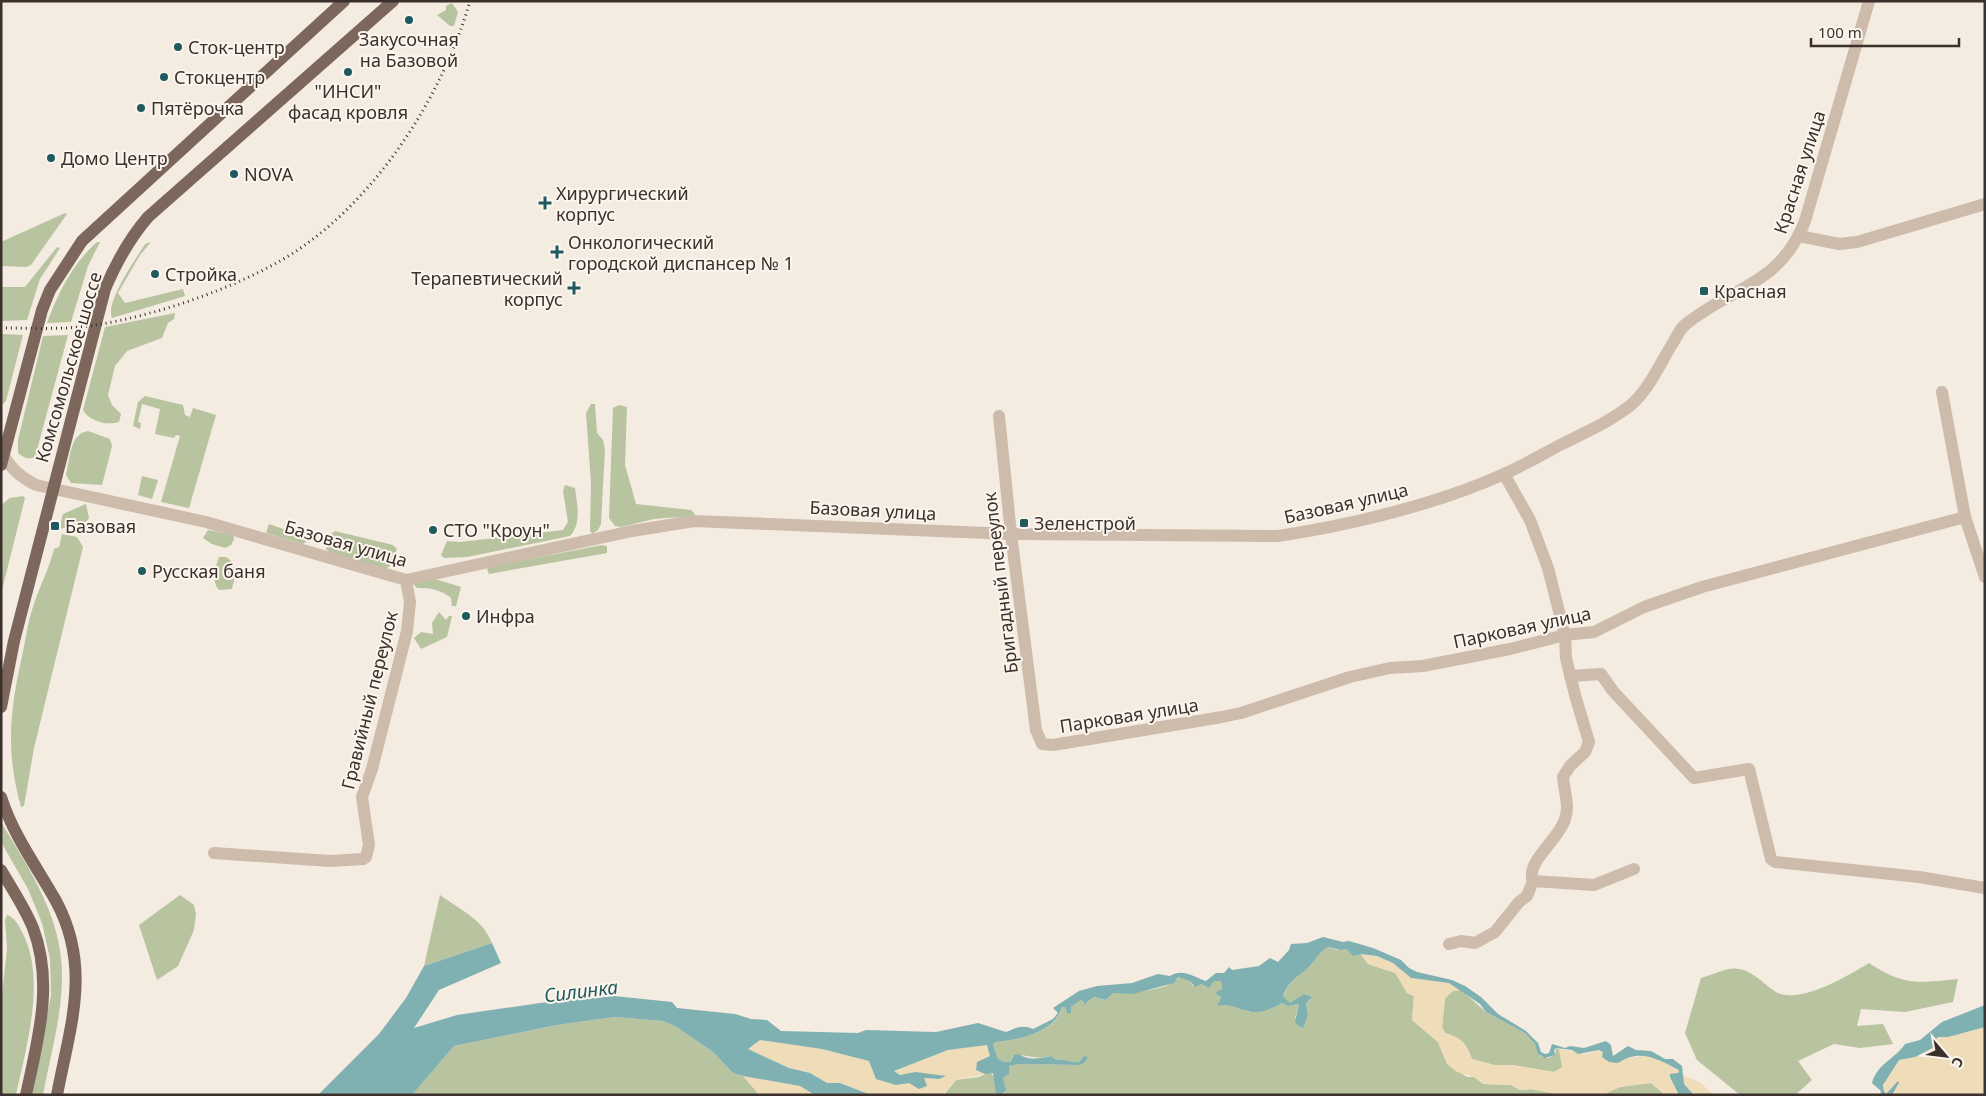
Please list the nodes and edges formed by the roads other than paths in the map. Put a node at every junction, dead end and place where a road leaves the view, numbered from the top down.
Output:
1 (344, 1) edge
2 (393, 1) edge
3 (1869, 1) edge
4 (1985, 204) edge
5 (1799, 236) junction
6 (1704, 309) joint
7 (1942, 392) dead end
8 (999, 416) dead end
9 (2, 456) edge
10 (1504, 474) junction
11 (52, 490) junction
12 (1965, 517) junction
13 (1010, 534) junction
14 (1985, 577) edge
15 (406, 580) junction
16 (1564, 635) junction
17 (1570, 676) junction
18 (1, 707) edge
19 (1042, 744) joint
20 (1, 797) edge
21 (214, 853) dead end
22 (1634, 869) dead end
23 (1, 870) edge
24 (1533, 881) junction
25 (1985, 888) edge
26 (1449, 944) dead end
27 (26, 1095) edge
28 (57, 1095) edge

1 - 9 main road, Комсомольское шоссе
2 - 11 main road, Комсомольское шоссе
3 - 5 street, Красная улица
4 - 5 street
5 - 6 street, Красная улица
6 - 10 street, Базовая улица
7 - 12 street
8 - 13 street, Бригадный переулок
9 - 11 street, Базовая улица
10 - 13 street, Базовая улица
10 - 16 street
11 - 15 street, Базовая улица
11 - 18 main road, Комсомольское шоссе
12 - 14 street
12 - 16 street, Парковая улица
13 - 15 street, Базовая улица
13 - 19 street, Бригадный переулок
15 - 21 street, Гравийный переулок
16 - 17 street
16 - 19 street, Парковая улица
17 - 24 street
17 - 25 street
20 - 28 main road
22 - 24 street
23 - 27 main road
24 - 26 street

